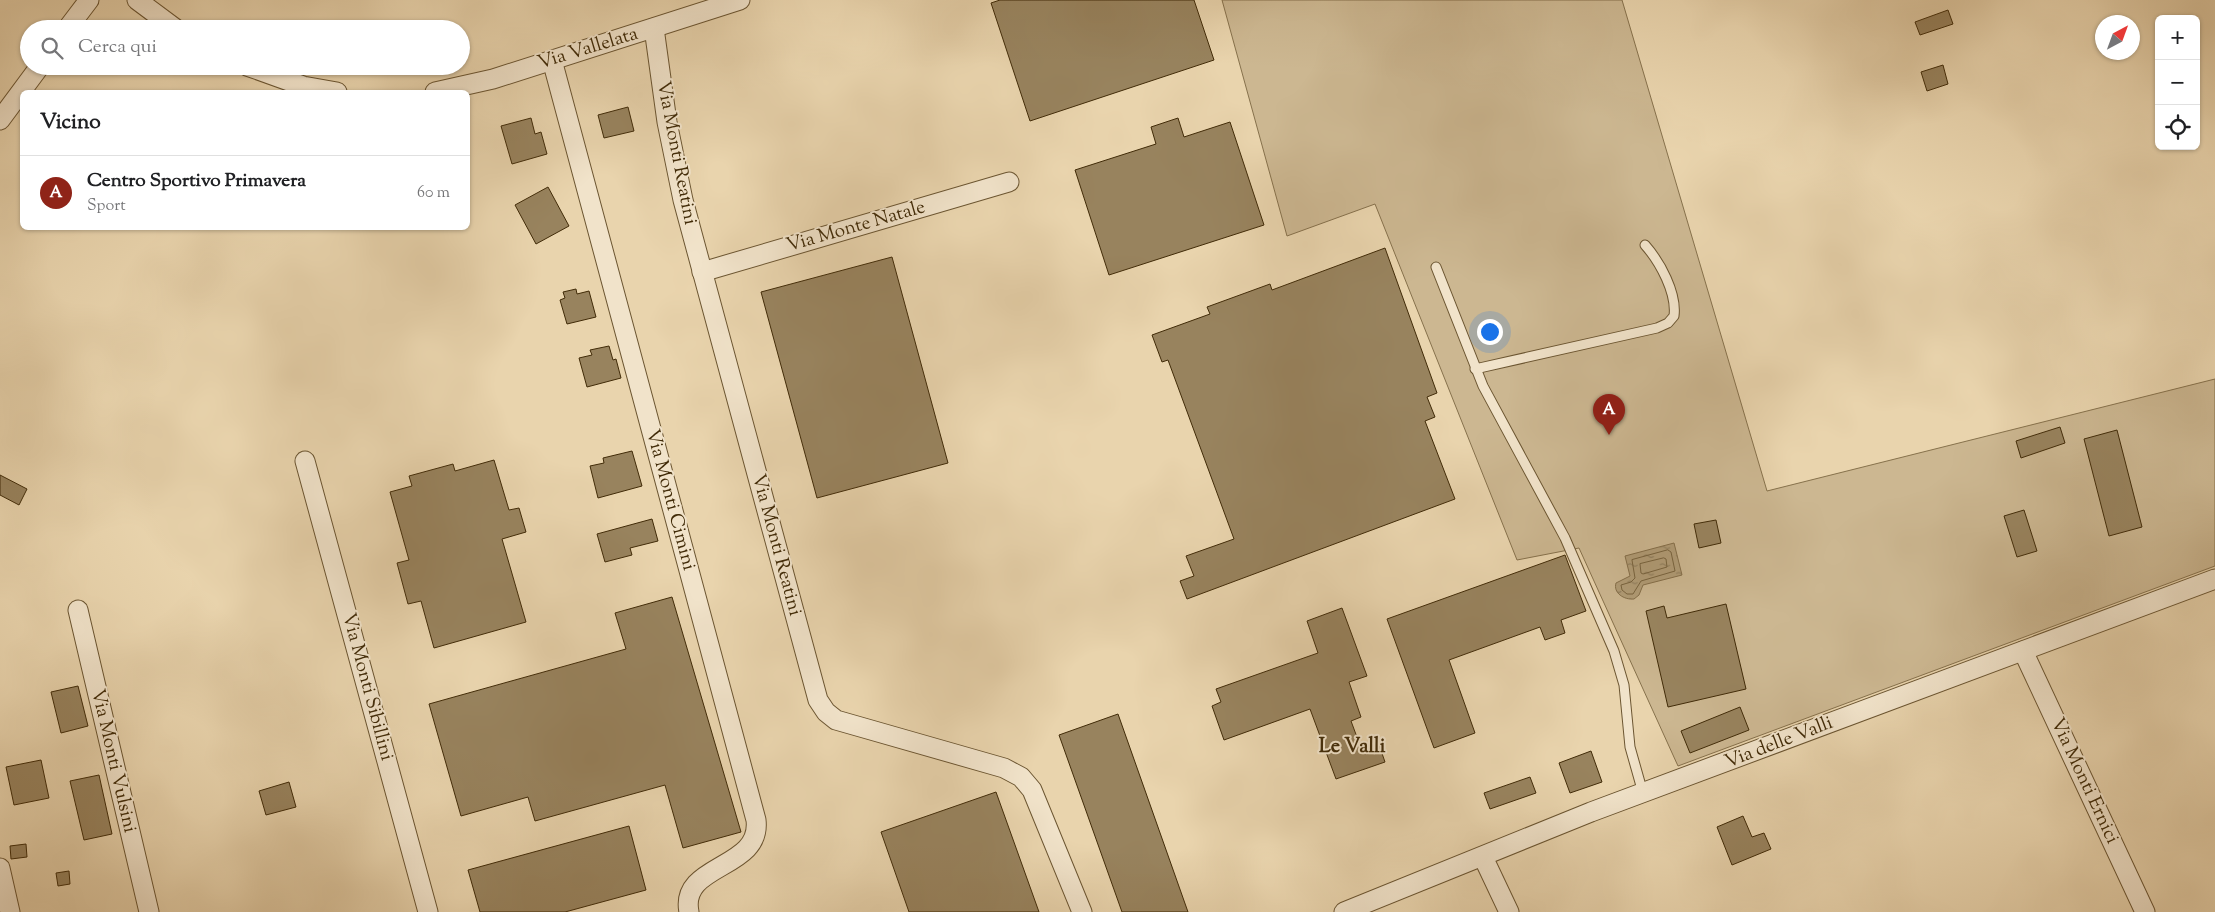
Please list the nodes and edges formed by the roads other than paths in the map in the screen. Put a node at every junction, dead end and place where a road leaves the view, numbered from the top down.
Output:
1 (89, 0) edge
2 (138, 0) edge
3 (740, 0) edge
4 (74, 20) edge
5 (164, 20) edge
6 (654, 28) junction
7 (552, 60) junction
8 (33, 75) edge
9 (272, 75) edge
10 (22, 90) edge
11 (325, 90) edge
12 (446, 90) edge
13 (20, 93) edge
14 (0, 120) edge
15 (1009, 182) dead end
16 (1645, 245) dead end
17 (1436, 267) dead end
18 (702, 272) junction
19 (1475, 369) junction
20 (305, 462) dead end
21 (2215, 578) edge
22 (78, 610) dead end
23 (2023, 651) junction
24 (1643, 794) junction
25 (1483, 857) junction
26 (0, 868) edge
27 (10, 912) edge
28 (149, 912) edge
29 (428, 912) edge
30 (689, 912) edge
31 (1082, 912) edge
32 (1344, 912) edge
33 (1509, 912) edge
34 (2145, 912) edge

1 - 4 street
2 - 5 street
3 - 6 street, Via Vallelata
6 - 7 street, Via Vallelata
6 - 18 street, Via Monti Reatini
7 - 12 street, Via Vallelata
7 - 30 street, Via Monti Cimini
8 - 10 street
9 - 11 street
13 - 14 street
15 - 18 street, Via Monte Natale
16 - 19 lane
17 - 19 lane
18 - 31 street, Via Monti Reatini
19 - 24 lane
20 - 29 street, Via Monti Sibillini
21 - 23 street, Via delle Valli
22 - 28 street, Via Monti Vulsini
23 - 24 street, Via delle Valli
23 - 34 street, Via Monti Ernici
24 - 25 street, Via delle Valli
25 - 32 street, Via delle Valli
25 - 33 street
26 - 27 street

